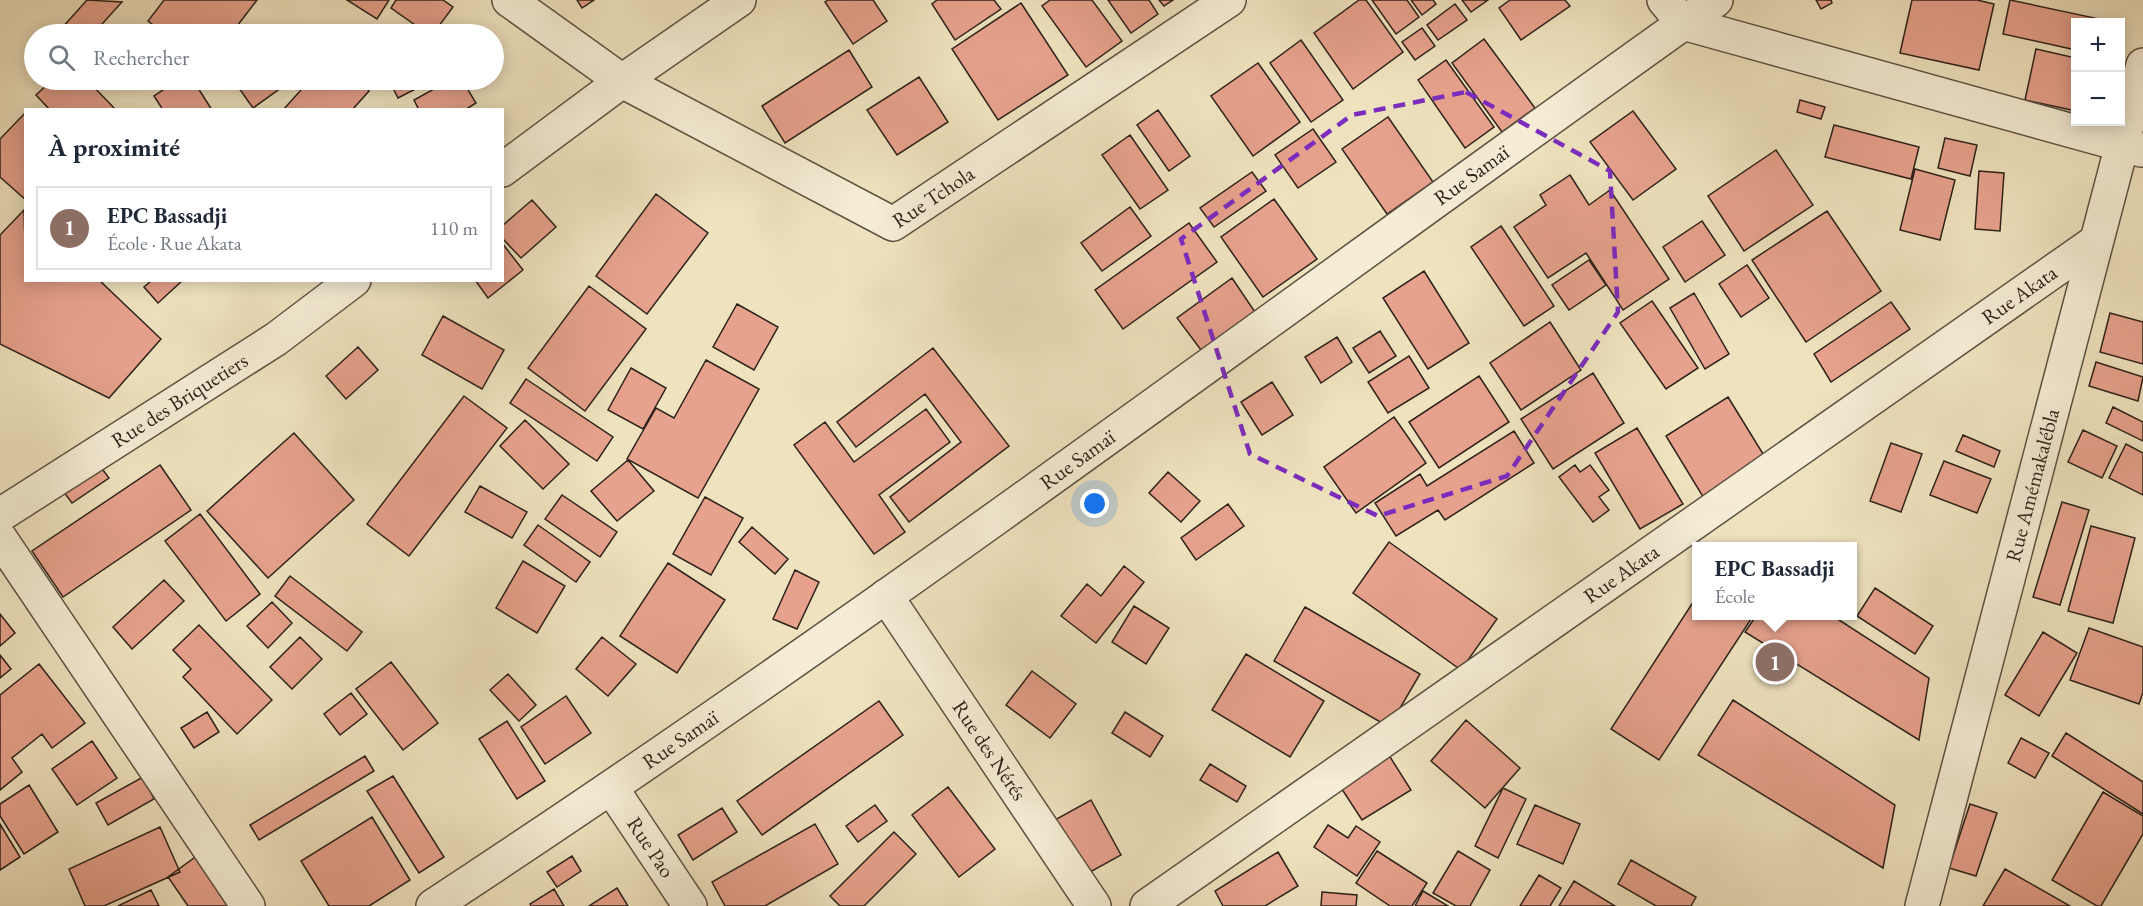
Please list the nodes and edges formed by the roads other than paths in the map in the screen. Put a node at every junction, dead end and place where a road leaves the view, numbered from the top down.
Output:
1 (509, 0) edge
2 (739, 0) edge
3 (1229, 0) edge
4 (1716, 0) edge
5 (1673, 12) edge
6 (2143, 65) edge
7 (622, 81) junction
8 (2132, 148) edge
9 (504, 169) edge
10 (2095, 242) junction
11 (351, 282) edge
12 (0, 515) edge
13 (0, 538) edge
14 (886, 596) junction
15 (612, 789) junction
16 (1931, 902) edge
17 (248, 906) edge
18 (433, 906) edge
19 (690, 906) edge
20 (1094, 906) edge
21 (1148, 906) edge

1 - 7 street
2 - 7 street
3 - 7 street, Rue Tchola
4 - 5 street, Rue Samaï
5 - 8 street
5 - 14 street, Rue Samaï
6 - 8 street, Rue Amémakalébla
7 - 9 street
8 - 10 street, Rue Amémakalébla
10 - 16 street, Rue Amémakalébla
10 - 21 street, Rue Akata
11 - 12 street, Rue des Briquetiers
13 - 17 street
14 - 15 street, Rue Samaï
14 - 20 street, Rue des Nérés
15 - 18 street, Rue Samaï
15 - 19 street, Rue Pao

